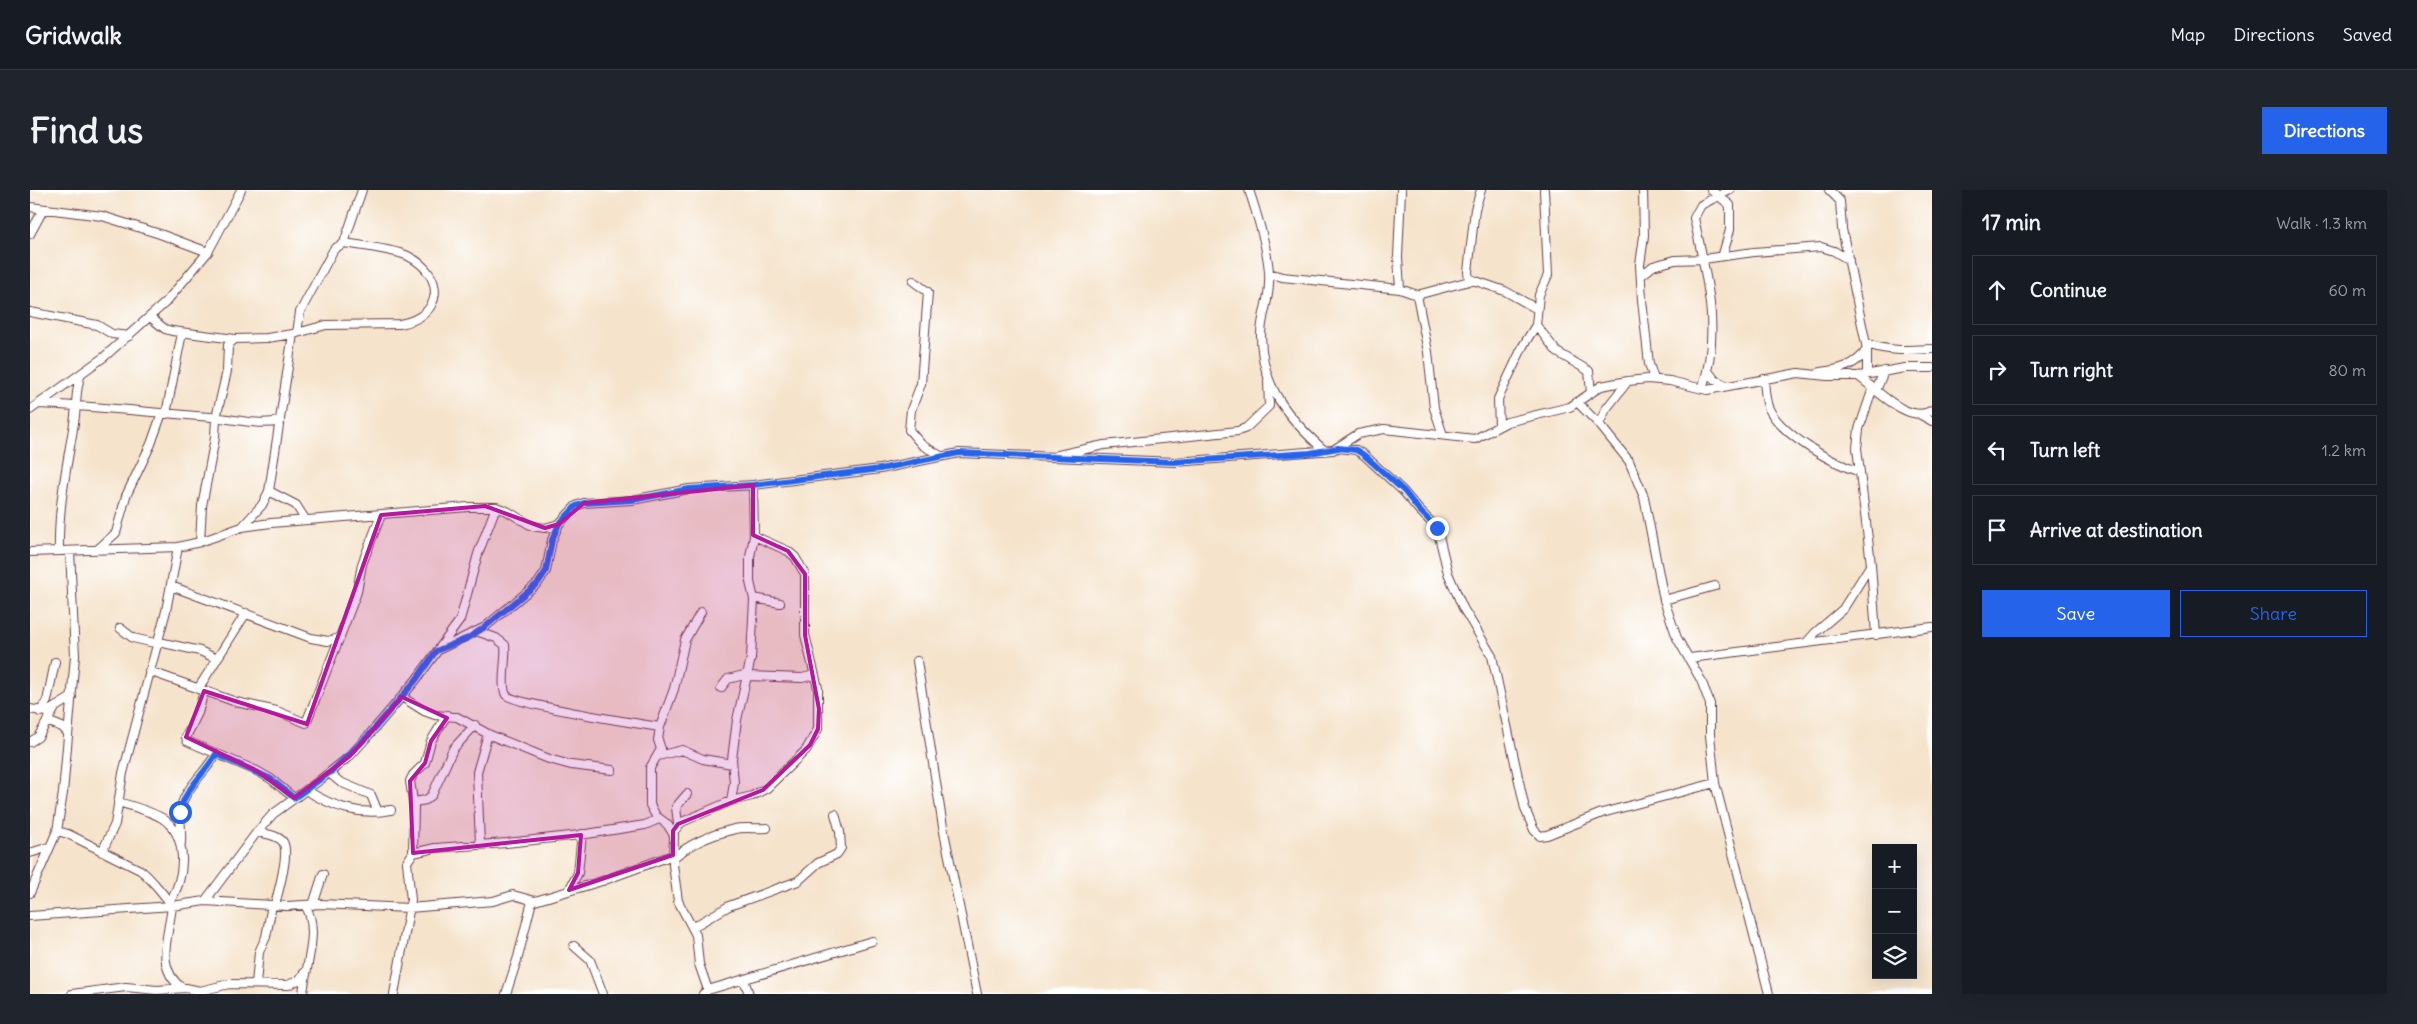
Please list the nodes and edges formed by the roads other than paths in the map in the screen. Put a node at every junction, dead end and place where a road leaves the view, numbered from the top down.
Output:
1 (241, 190) edge
2 (362, 190) edge
3 (1249, 190) edge
4 (1401, 190) edge
5 (1481, 190) edge
6 (1544, 190) edge
7 (1643, 190) edge
8 (1730, 190) edge
9 (1829, 190) edge
10 (1714, 192) edge
11 (1727, 202) junction
12 (30, 207) edge
13 (43, 210) junction
14 (30, 234) edge
15 (344, 243) junction
16 (208, 252) junction
17 (1723, 254) junction
18 (1703, 259) junction
19 (1849, 260) junction
20 (1269, 273) junction
21 (1641, 276) junction
22 (1470, 280) junction
23 (913, 281) dead end
24 (1400, 289) junction
25 (1417, 295) junction
26 (1537, 309) junction
27 (30, 312) edge
28 (150, 317) junction
29 (1536, 325) junction
30 (182, 333) junction
31 (295, 333) junction
32 (129, 336) junction
33 (234, 338) junction
34 (1868, 347) junction
35 (1932, 349) edge
36 (1649, 364) junction
37 (1932, 368) edge
38 (1708, 371) junction
39 (1884, 371) junction
40 (81, 374) junction
41 (1809, 374) junction
42 (1867, 374) junction
43 (1268, 376) junction
44 (1858, 376) junction
45 (1654, 379) junction
46 (1764, 379) junction
47 (1642, 380) junction
48 (1628, 381) junction
49 (1727, 386) junction
50 (1702, 389) junction
51 (1874, 389) junction
52 (1591, 394) junction
53 (1578, 403) junction
54 (39, 404) junction
55 (77, 405) junction
56 (30, 410) edge
57 (1932, 410) edge
58 (164, 414) junction
59 (1921, 414) junction
60 (216, 418) junction
61 (280, 421) junction
62 (1932, 421) edge
63 (1599, 424) junction
64 (1499, 426) junction
65 (1443, 435) junction
66 (1338, 448) junction
67 (1325, 451) junction
68 (941, 456) junction
69 (1048, 458) junction
70 (1860, 472) junction
71 (753, 485) junction
72 (269, 491) junction
73 (496, 507) junction
74 (381, 515) junction
75 (305, 519) junction
76 (559, 524) junction
77 (242, 527) junction
78 (754, 536) junction
79 (200, 542) junction
80 (178, 547) junction
81 (98, 549) junction
82 (59, 550) junction
83 (70, 551) junction
84 (30, 552) edge
85 (1871, 564) junction
86 (171, 586) junction
87 (1715, 586) dead end
88 (754, 598) junction
89 (1664, 600) junction
90 (780, 603) dead end
91 (701, 612) dead end
92 (246, 613) junction
93 (1932, 627) edge
94 (120, 628) dead end
95 (479, 632) junction
96 (1876, 635) junction
97 (340, 638) junction
98 (1807, 642) junction
99 (159, 643) junction
100 (436, 651) junction
101 (1690, 658) junction
102 (217, 659) junction
103 (917, 661) dead end
104 (54, 662) dead end
105 (149, 671) junction
106 (747, 675) junction
107 (815, 675) junction
108 (721, 688) dead end
109 (201, 690) junction
110 (402, 697) junction
111 (72, 698) junction
112 (55, 708) junction
113 (30, 710) edge
114 (40, 712) junction
115 (447, 715) junction
116 (48, 721) junction
117 (475, 725) junction
118 (660, 727) junction
119 (68, 733) junction
120 (488, 734) junction
121 (30, 742) edge
122 (216, 754) junction
123 (658, 756) junction
124 (732, 764) junction
125 (612, 770) dead end
126 (329, 773) junction
127 (1715, 783) junction
128 (306, 790) junction
129 (686, 794) dead end
130 (294, 798) junction
131 (731, 801) junction
132 (118, 802) junction
133 (414, 802) junction
134 (391, 810) dead end
135 (378, 812) junction
136 (835, 814) dead end
137 (659, 819) junction
138 (678, 824) junction
139 (766, 828) dead end
140 (57, 831) junction
141 (257, 832) junction
142 (673, 832) junction
143 (582, 834) junction
144 (180, 844) junction
145 (480, 844) junction
146 (49, 847) junction
147 (102, 852) junction
148 (30, 853) edge
149 (413, 853) junction
150 (673, 856) junction
151 (323, 874) dead end
152 (569, 890) junction
153 (30, 893) edge
154 (205, 901) junction
155 (532, 901) junction
156 (171, 904) junction
157 (273, 905) junction
158 (310, 906) junction
159 (409, 908) junction
160 (30, 916) edge
161 (693, 927) junction
162 (872, 940) dead end
163 (574, 946) dead end
164 (304, 973) junction
165 (744, 980) junction
166 (256, 984) junction
167 (182, 988) junction
168 (200, 992) edge
169 (705, 992) edge
170 (72, 994) edge
171 (303, 994) edge
172 (394, 994) edge
173 (506, 994) edge
174 (603, 994) edge
175 (749, 994) edge
176 (977, 994) edge
177 (1769, 994) edge

1 - 16 street
2 - 15 street
3 - 20 street
4 - 24 street
5 - 22 street
6 - 26 street
7 - 21 street
8 - 10 street
8 - 11 street
9 - 19 street
10 - 11 street
10 - 18 street
11 - 17 street
12 - 13 street
13 - 14 street
13 - 16 street
15 - 31 street
15 - 31 street
16 - 28 street
17 - 18 street
17 - 19 street
18 - 21 street
18 - 38 street
19 - 34 street
20 - 24 street
20 - 43 street
21 - 36 street
22 - 25 street
22 - 26 street
23 - 68 street
24 - 25 street
25 - 65 street
26 - 29 street
27 - 32 street
28 - 30 street
28 - 32 street
29 - 52 street
29 - 64 street
30 - 33 street
30 - 58 street
31 - 33 street
31 - 61 street
32 - 40 street
33 - 60 street
34 - 35 street
34 - 41 street
34 - 42 street
36 - 45 street
36 - 47 street
37 - 39 street
38 - 49 street
38 - 50 street
39 - 42 street
39 - 51 street
40 - 54 street
40 - 55 street
41 - 44 street
41 - 46 street
42 - 44 street
43 - 67 street
43 - 69 street
44 - 51 street
45 - 47 street
45 - 50 street
46 - 49 street
46 - 70 street
47 - 48 street
48 - 52 street
48 - 63 street
49 - 50 street
51 - 59 street
51 - 70 street
52 - 53 street
53 - 63 street
53 - 64 street
54 - 55 street
54 - 56 street
55 - 58 street
55 - 82 street
57 - 59 street
58 - 60 street
58 - 81 street
59 - 62 street
60 - 61 street
60 - 79 street
61 - 72 street
63 - 89 street
64 - 65 street
65 - 66 street
66 - 67 street
66 - 127 street
67 - 69 street
68 - 69 street
68 - 71 street
70 - 85 street
71 - 76 street
71 - 78 street
72 - 75 street
72 - 77 street
73 - 74 street
73 - 76 street
73 - 100 street
74 - 75 street
74 - 97 street
75 - 77 street
76 - 95 street
77 - 79 street
78 - 88 street
78 - 107 street
79 - 80 street
80 - 81 street
80 - 86 street
81 - 83 street
82 - 83 street
82 - 84 street
83 - 111 street
85 - 96 street
85 - 98 street
86 - 92 street
86 - 99 street
87 - 89 street
88 - 90 street
88 - 106 street
89 - 101 street
91 - 118 street
92 - 97 street
92 - 102 street
93 - 96 street
94 - 99 street
95 - 100 street
95 - 118 street
96 - 98 street
97 - 109 street
98 - 101 street
99 - 102 street
99 - 105 street
100 - 110 street
101 - 127 street
102 - 109 street
103 - 176 street
104 - 114 street
105 - 109 street
105 - 132 street
106 - 107 street
106 - 108 street
106 - 124 street
107 - 131 street
109 - 122 street
110 - 115 street
110 - 126 street
111 - 112 street
111 - 119 street
112 - 114 street
112 - 116 street
113 - 114 street
115 - 117 street
115 - 133 street
116 - 119 street
116 - 121 street
117 - 120 street
117 - 133 street
118 - 123 street
119 - 140 street
120 - 125 street
120 - 145 street
122 - 130 street
122 - 144 street
123 - 124 street
123 - 137 street
124 - 131 street
126 - 128 street
126 - 135 street
127 - 177 street
128 - 130 street
128 - 135 street
129 - 138 street
130 - 141 street
131 - 138 street
132 - 144 street
132 - 147 street
133 - 149 street
134 - 135 street
136 - 161 street
137 - 142 street
137 - 143 street
138 - 142 street
139 - 150 street
140 - 146 street
140 - 147 street
141 - 154 street
141 - 157 street
142 - 150 street
143 - 145 street
143 - 152 street
144 - 156 street
145 - 149 street
146 - 148 street
146 - 153 street
147 - 156 street
149 - 159 street
150 - 152 street
150 - 161 street
151 - 158 street
152 - 155 street
154 - 156 street
154 - 157 street
155 - 159 street
155 - 173 street
156 - 160 street
156 - 167 street
157 - 158 street
157 - 166 street
158 - 159 street
158 - 164 street
159 - 172 street
161 - 169 street
162 - 165 street
163 - 174 street
164 - 166 street
164 - 171 street
165 - 169 street
165 - 175 street
166 - 168 street
167 - 168 street
167 - 170 street

